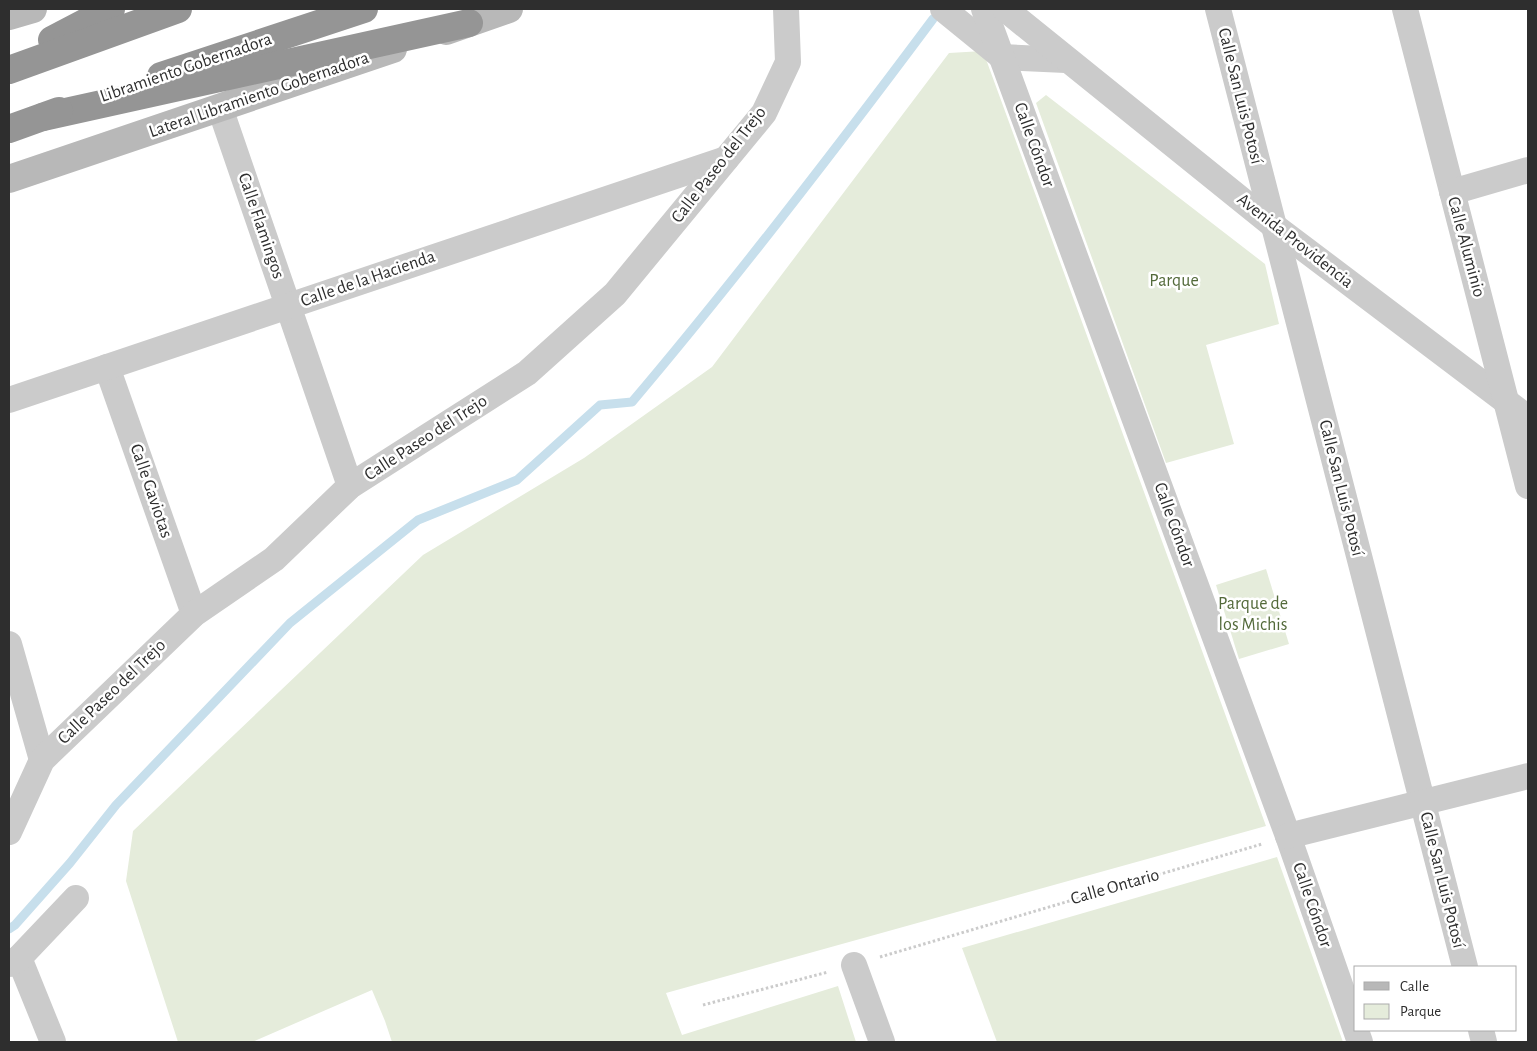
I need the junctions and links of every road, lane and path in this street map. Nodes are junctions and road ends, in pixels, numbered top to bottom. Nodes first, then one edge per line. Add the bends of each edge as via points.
1 (33, 9) edge
2 (111, 9) edge
3 (178, 9) edge
4 (364, 9) edge
5 (508, 9) edge
6 (786, 9) edge
7 (943, 9) edge
8 (984, 9) edge
9 (1005, 9) edge
10 (1218, 9) edge
11 (1405, 9) edge
12 (9, 16) edge
13 (469, 23) junction
14 (1002, 57) junction
15 (1066, 60) junction
16 (9, 63) edge
17 (9, 70) edge
18 (220, 108) junction
19 (42, 117) junction
20 (9, 129) edge
21 (726, 159) junction
22 (1528, 170) edge
23 (9, 180) edge
24 (1452, 192) junction
25 (1274, 226) junction
26 (288, 306) junction
27 (107, 367) junction
28 (9, 400) edge
29 (1506, 401) junction
30 (1528, 418) edge
31 (350, 486) junction
32 (1528, 486) edge
33 (194, 614) junction
34 (9, 644) edge
35 (42, 760) junction
36 (1528, 776) edge
37 (1422, 802) junction
38 (9, 832) edge
39 (1288, 836) junction
40 (76, 898) dead end
41 (14, 961) edge
42 (854, 964) junction
43 (1465, 966) edge
44 (703, 1005) dead end
45 (1354, 1025) edge
46 (53, 1042) edge
47 (882, 1042) edge

1 - 12 street
2 - 16 highway
3 - 17 highway
4 - 19 highway, Libramiento Gobernadora
5 - 13 street, Lateral Libramiento Gobernadora
6 - 21 street, Calle Paseo del Trejo via 788,62 764,113
7 - 14 street
8 - 14 street, Calle Cóndor
9 - 15 street, Avenida Providencia
10 - 25 street, Calle San Luis Potosí
11 - 24 street, Calle Aluminio
13 - 18 street, Lateral Libramiento Gobernadora
13 - 19 highway
14 - 15 street
14 - 39 street, Calle Cóndor
15 - 25 street, Avenida Providencia
18 - 23 street, Lateral Libramiento Gobernadora
18 - 26 street, Calle Flamingos
19 - 20 highway, Libramiento Gobernadora
21 - 26 street, Calle de la Hacienda
21 - 31 street, Calle Paseo del Trejo via 614,294 527,373
22 - 24 street
24 - 29 street, Calle Aluminio
25 - 29 street, Avenida Providencia
25 - 37 street, Calle San Luis Potosí
26 - 27 street, Calle de la Hacienda
26 - 31 street, Calle Flamingos
27 - 28 street, Calle de la Hacienda
27 - 33 street, Calle Gaviotas
29 - 30 street, Avenida Providencia
29 - 32 street, Calle Aluminio
31 - 33 street, Calle Paseo del Trejo via 274,559
33 - 35 street, Calle Paseo del Trejo
34 - 35 street
35 - 38 street, Calle Paseo del Trejo
36 - 37 street
37 - 39 street
37 - 43 street, Calle San Luis Potosí
39 - 42 path, Calle Ontario
39 - 45 street, Calle Cóndor
40 - 41 street
41 - 46 street
42 - 44 path, Calle Ontario
42 - 47 street

